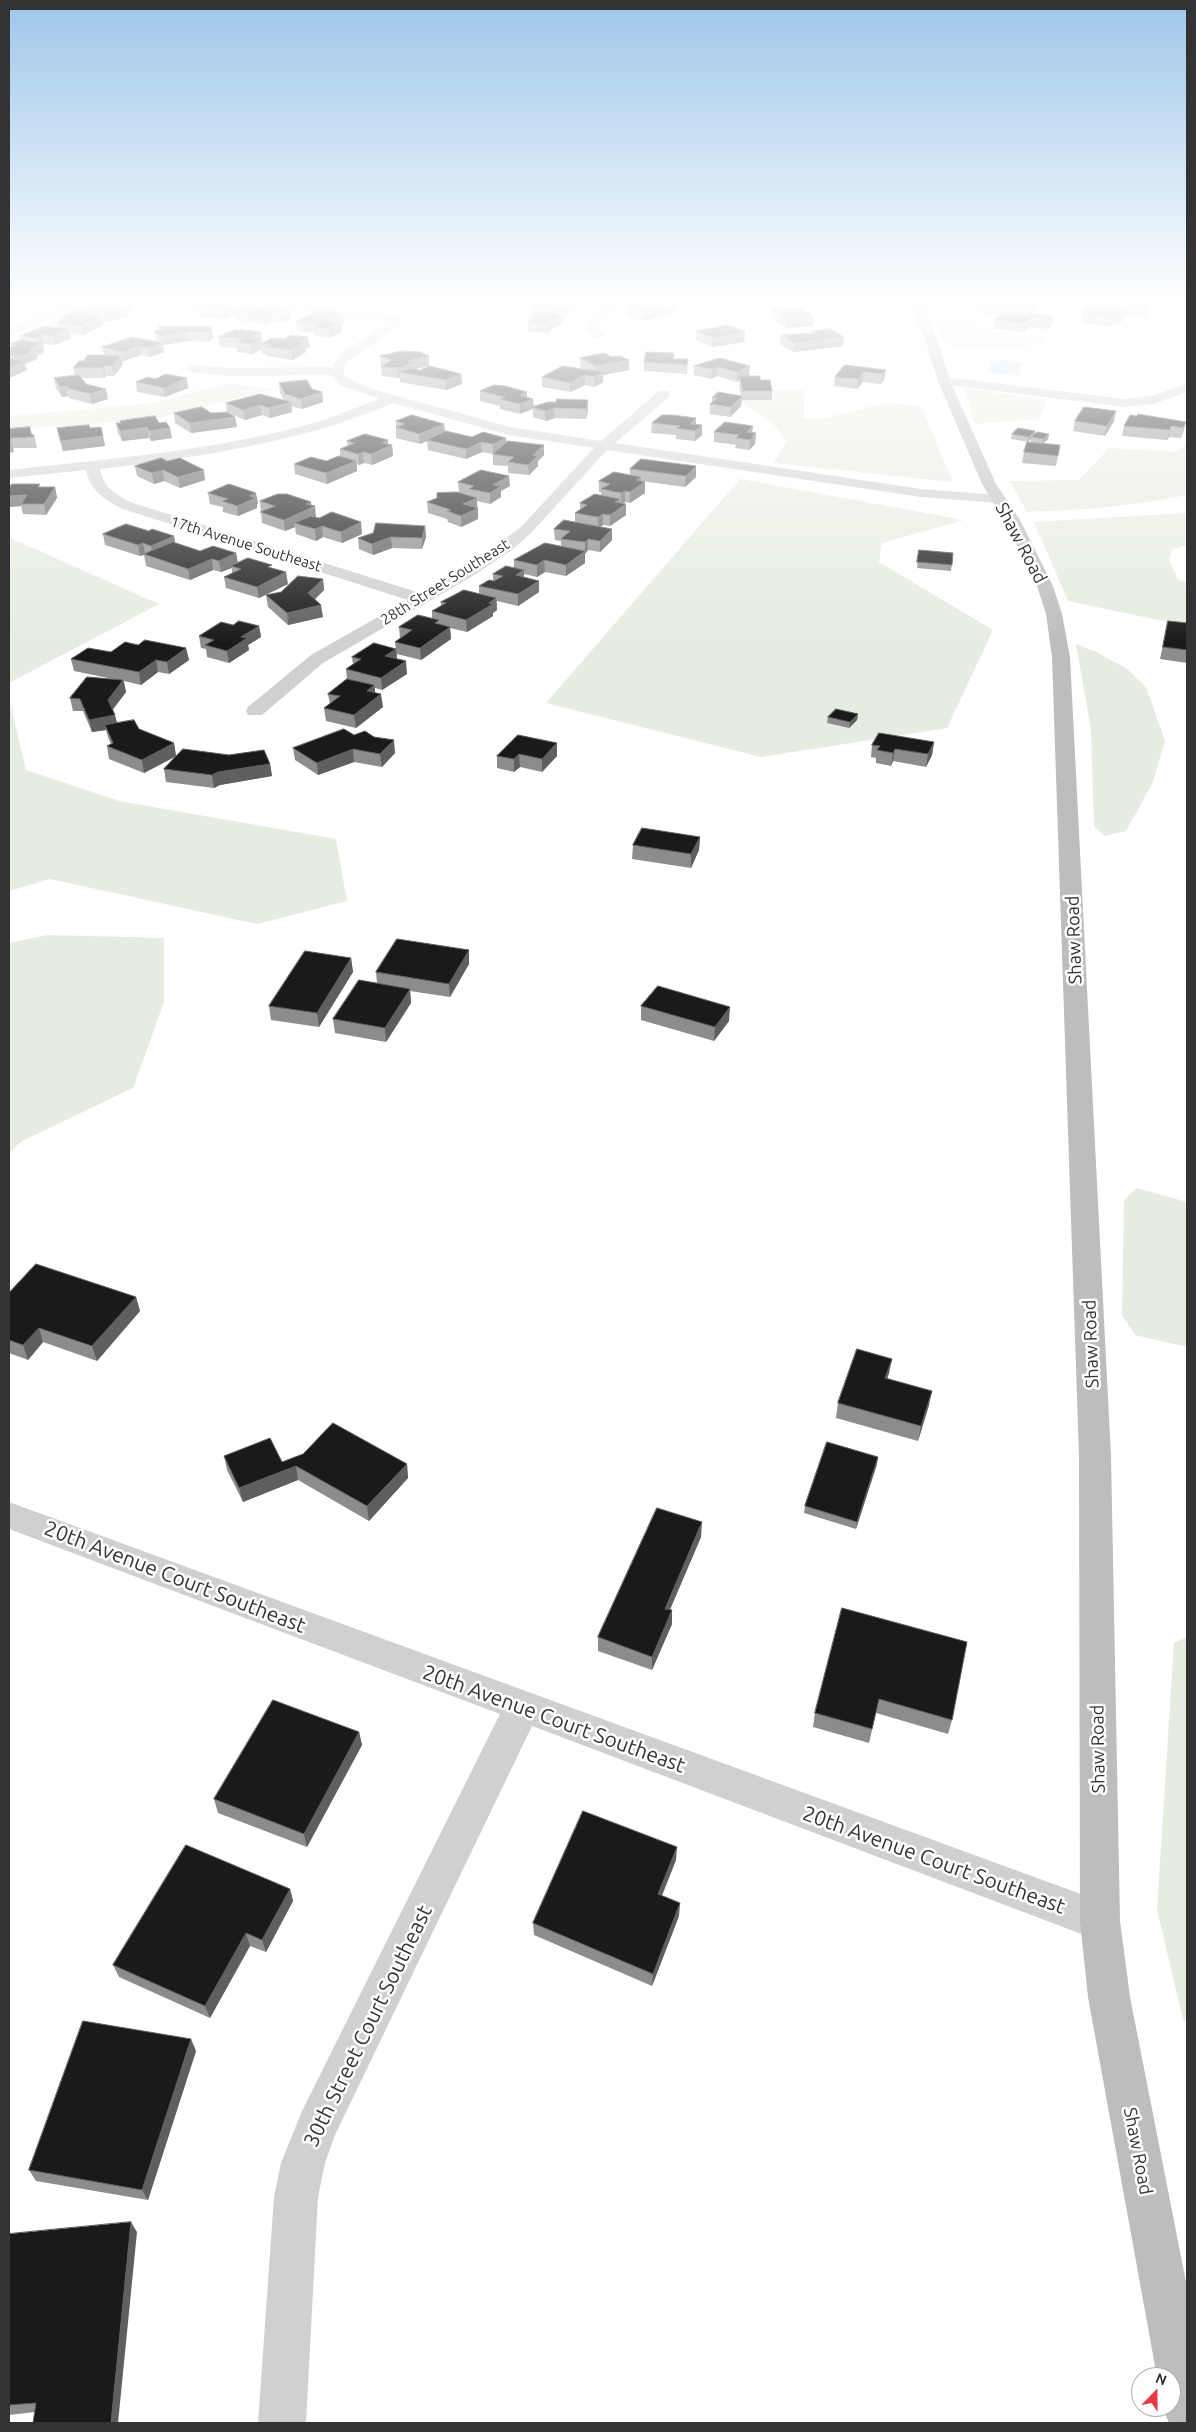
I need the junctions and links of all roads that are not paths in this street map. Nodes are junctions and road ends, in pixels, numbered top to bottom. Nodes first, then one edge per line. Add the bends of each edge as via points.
1 (340, 417) edge
2 (457, 417) edge
3 (637, 417) edge
4 (960, 417) edge
5 (602, 447) junction
6 (92, 465) junction
7 (9, 474) edge
8 (998, 499) junction
9 (420, 598) junction
10 (256, 711) dead end
11 (9, 1515) edge
12 (522, 1708) junction
13 (1100, 1921) junction
14 (1187, 2408) edge
15 (282, 2423) edge

1 - 6 street via 304,430 254,441
2 - 5 street
3 - 5 street, 28th Street Southeast
4 - 8 main road, Shaw Road
5 - 8 street via 921,493
5 - 9 street, 28th Street Southeast via 526,530 507,546
6 - 7 street
6 - 9 street, 17th Avenue Southeast via 98,486 128,506
8 - 13 main road, Shaw Road via 1045,586 1054,614 1061,657 1095,1456
9 - 10 street, 28th Street Southeast via 316,659
11 - 12 street, 20th Avenue Court Southeast
12 - 13 street, 20th Avenue Court Southeast
12 - 15 street, 30th Street Court Southeast via 317,2126 303,2163 296,2197
13 - 14 main road, Shaw Road via 1110,2007

